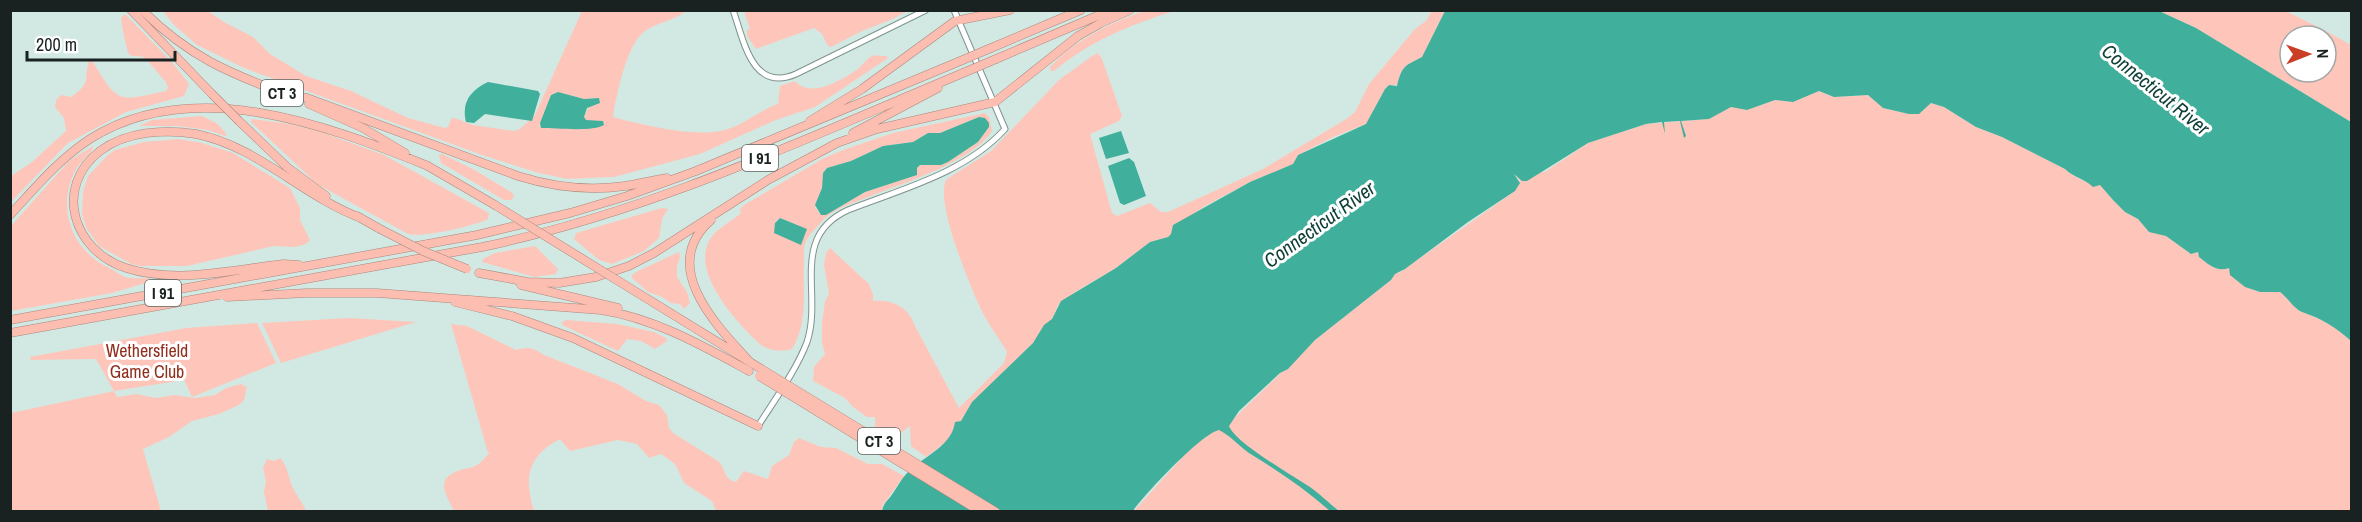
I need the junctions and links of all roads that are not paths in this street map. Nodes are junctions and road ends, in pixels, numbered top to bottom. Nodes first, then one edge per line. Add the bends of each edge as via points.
1 (131, 10) edge
2 (142, 10) edge
3 (733, 10) edge
4 (926, 10) edge
5 (954, 10) edge
6 (1010, 10) edge
7 (1081, 10) edge
8 (1111, 10) edge
9 (1130, 10) edge
10 (958, 20) junction
11 (947, 79) junction
12 (287, 95) junction
13 (993, 104) junction
14 (806, 126) junction
15 (837, 143) junction
16 (428, 166) junction
17 (681, 177) junction
18 (725, 208) junction
19 (10, 215) edge
20 (361, 218) junction
21 (309, 266) junction
22 (478, 273) junction
23 (421, 295) junction
24 (207, 297) junction
25 (10, 320) edge
26 (10, 333) edge
27 (749, 361) junction
28 (749, 371) junction
29 (761, 373) junction
30 (758, 426) joint
31 (981, 512) edge
32 (996, 512) edge

1 - 20 highway, CT 3, bridge via 239,121 302,179
2 - 12 highway, CT 3 via 174,40 201,58
3 - 4 street via 755,65 766,75 779,79
5 - 10 street
6 - 10 highway
7 - 14 highway, I 91, bridge
8 - 11 highway, I 91, bridge
9 - 13 highway via 1085,32
10 - 13 street
10 - 14 highway
11 - 15 highway via 928,94
11 - 24 highway, I 91 via 708,179 597,218 482,247
12 - 16 highway, CT 3 via 348,121
12 - 17 highway via 307,98 548,184 608,188
13 - 15 highway via 877,129
13 - 30 street via 1005,129 977,154 938,175 842,213 824,227 812,257 807,340
14 - 17 highway, I 91
15 - 18 highway
16 - 19 highway via 345,134 298,121 234,110 175,110 126,121 87,141 54,168
16 - 27 highway, CT 3, bridge
17 - 21 highway, I 91 via 524,225
18 - 22 highway via 642,260 603,275 571,282 535,283
18 - 27 highway via 696,237 691,256 692,277 711,318
20 - 21 highway via 238,149 212,138 185,133 143,134 117,142 93,158 78,180 74,205 80,231 95,251 121,266 179,275 283,264
20 - 22 highway, CT 3, bridge via 423,251
21 - 25 highway, I 91
22 - 28 highway, CT 3 via 654,319
23 - 24 highway via 343,292
23 - 28 highway via 614,312 668,330
23 - 30 highway via 493,310 556,331
24 - 26 highway, I 91
27 - 29 highway, CT 3
28 - 29 highway, CT 3
29 - 31 highway, CT 3, bridge
29 - 32 highway, CT 3, bridge

